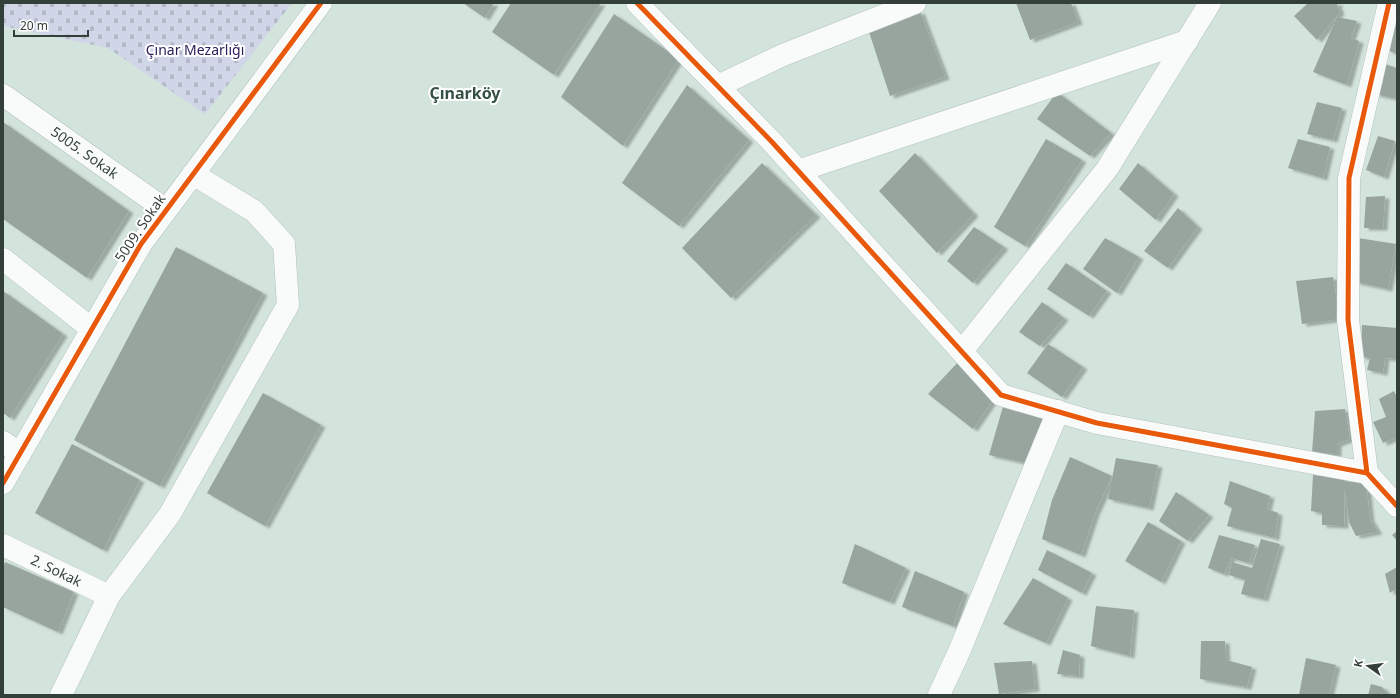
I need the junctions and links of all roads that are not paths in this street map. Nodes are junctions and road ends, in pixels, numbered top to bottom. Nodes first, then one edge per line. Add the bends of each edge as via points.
1 (320, 3) edge
2 (637, 3) edge
3 (915, 3) edge
4 (1210, 3) edge
5 (1389, 3) edge
6 (1187, 40) junction
7 (718, 86) junction
8 (3, 95) edge
9 (798, 171) junction
10 (193, 174) junction
11 (166, 210) junction
12 (3, 259) edge
13 (92, 329) junction
14 (962, 351) junction
15 (1058, 412) junction
16 (11, 448) edge
17 (1367, 473) junction
18 (3, 483) edge
19 (1395, 498) edge
20 (3, 545) edge
21 (109, 596) junction
22 (61, 695) edge
23 (939, 695) edge

1 - 10 street, 5009. Sokak
2 - 7 street
3 - 7 street via 783,55
4 - 6 street
5 - 17 street via 1349,178 1348,320
6 - 9 street
6 - 14 street via 1107,169
7 - 9 street
8 - 11 street, 5005. Sokak
9 - 14 street
10 - 11 street, 5009. Sokak
10 - 21 street via 254,211 284,244 288,305 170,514
11 - 13 street, 5009. Sokak via 141,244
12 - 13 street
13 - 16 street, 5009. Sokak
14 - 15 street via 1001,395
15 - 17 street via 1097,423
15 - 23 street
16 - 18 street, 5009. Sokak
17 - 19 street
20 - 21 street, 2. Sokak
21 - 22 street

